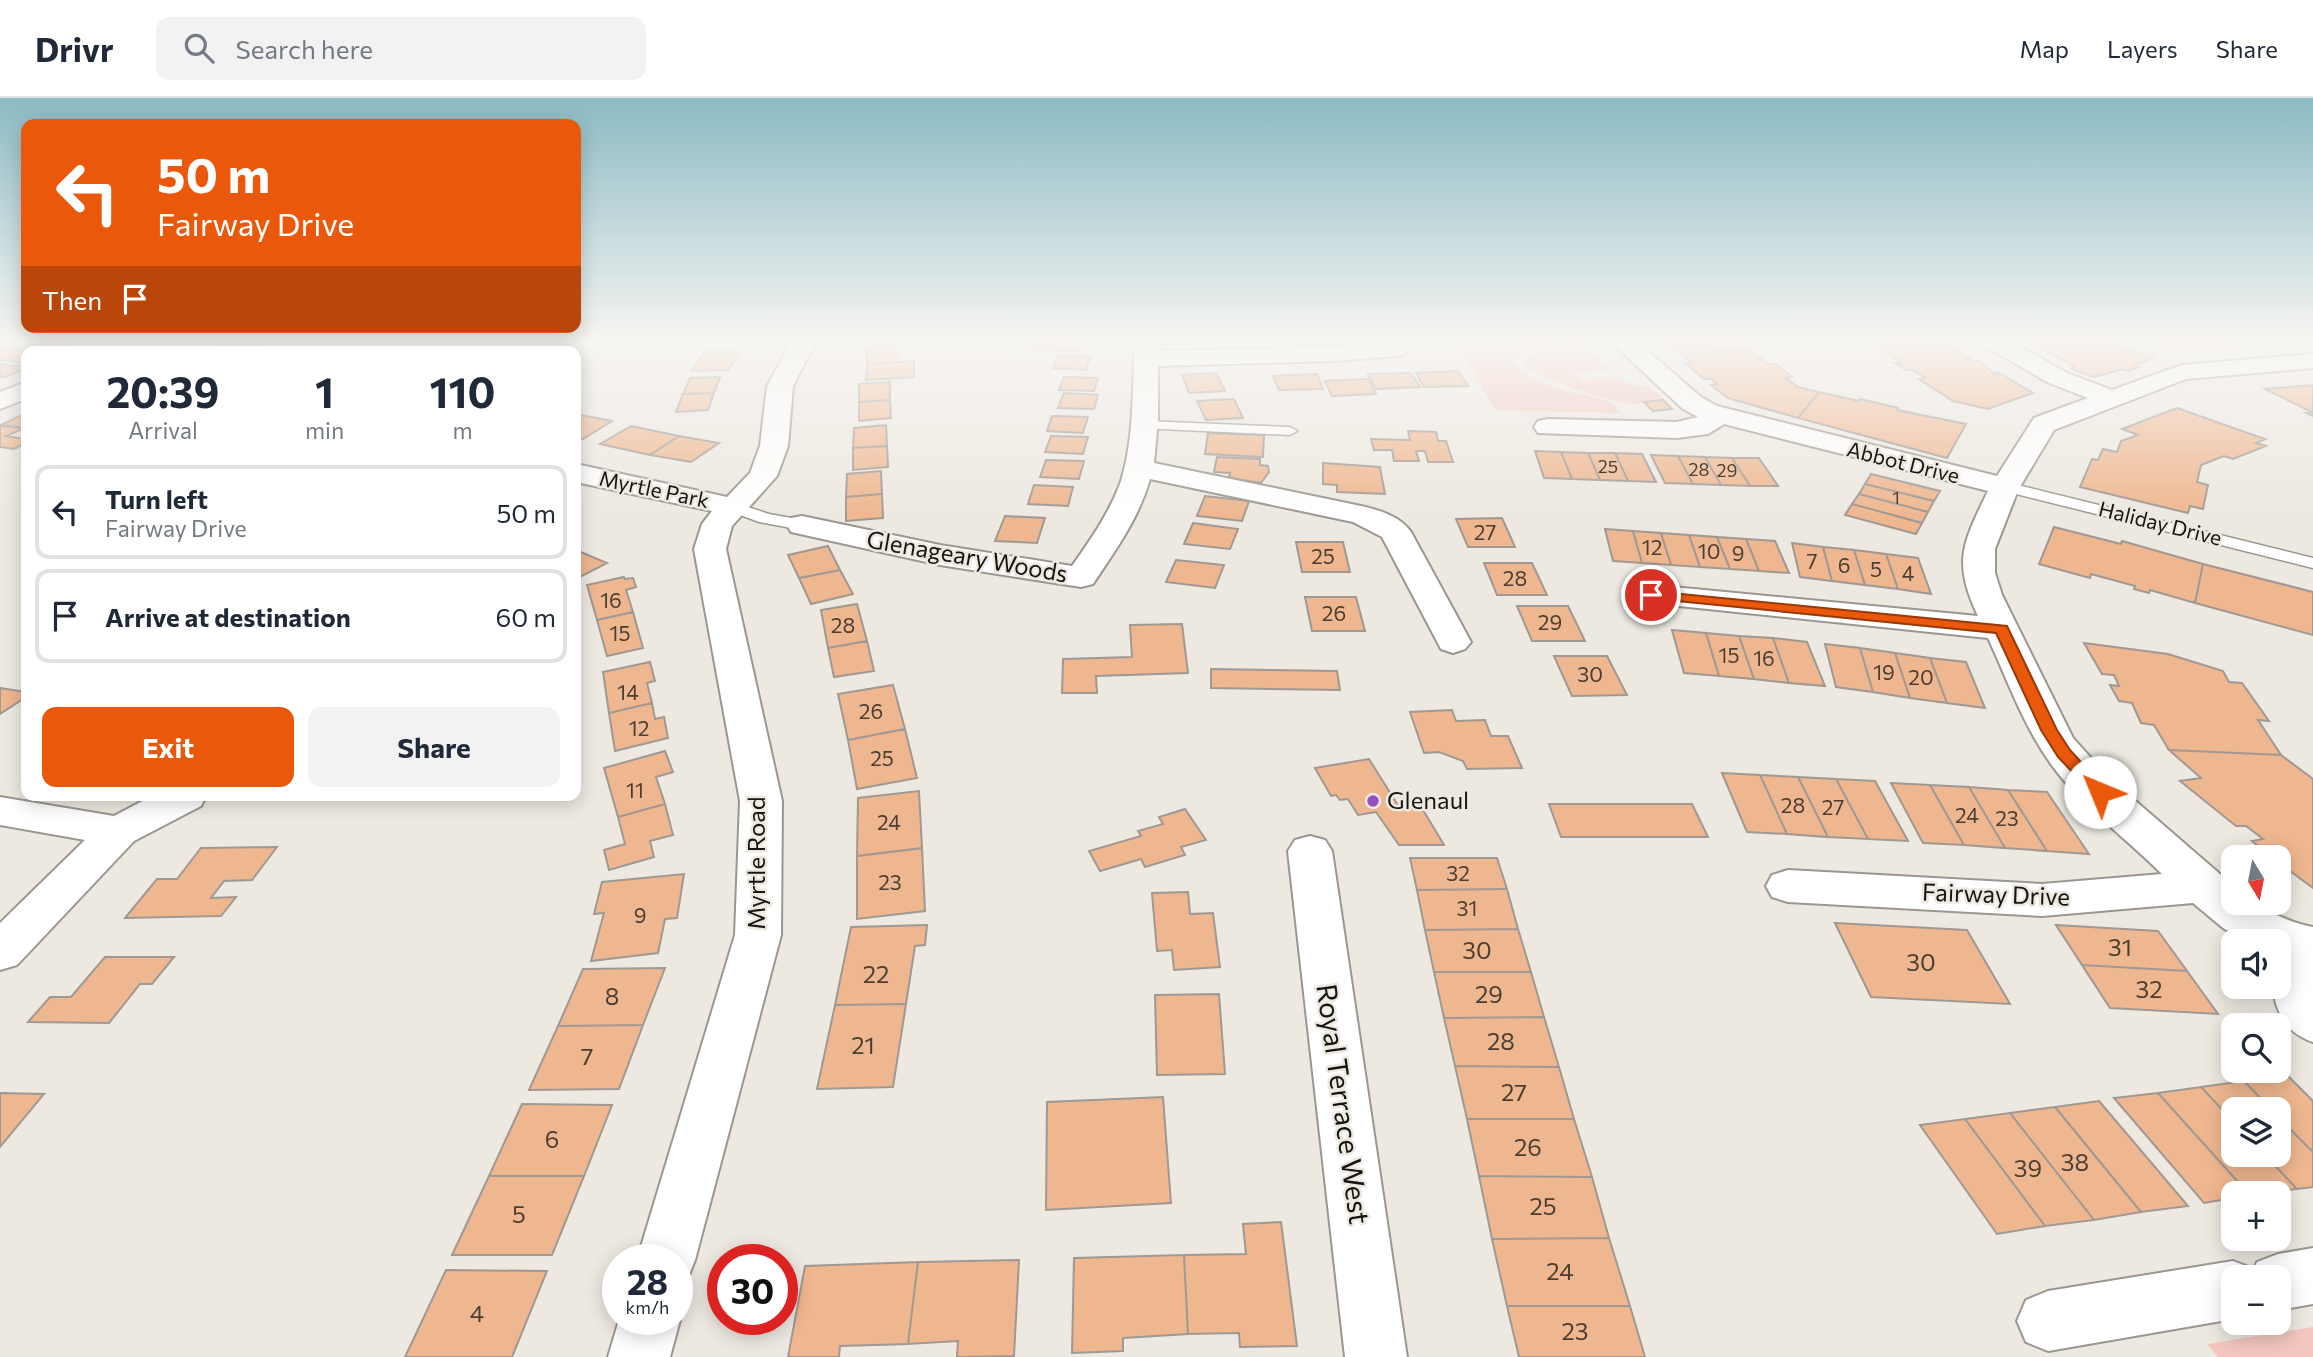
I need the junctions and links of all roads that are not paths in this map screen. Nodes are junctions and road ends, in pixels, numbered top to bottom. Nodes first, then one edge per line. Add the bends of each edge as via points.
1 (779, 400) edge
2 (1145, 400) edge
3 (1690, 400) edge
4 (2105, 400) edge
5 (1719, 416) junction
6 (1144, 425) junction
7 (1548, 427) dead end
8 (1290, 431) dead end
9 (1139, 468) junction
10 (581, 474) edge
11 (2006, 487) junction
12 (733, 507) junction
13 (802, 525) joint
14 (2313, 563) edge
15 (1651, 595) dead end
16 (2002, 629) junction
17 (1453, 642) dead end
18 (176, 801) edge
19 (0, 811) edge
20 (119, 831) junction
21 (1310, 851) dead end
22 (1788, 886) dead end
23 (2205, 886) junction
24 (2266, 929) edge
25 (0, 952) edge
26 (2291, 964) edge
27 (2313, 1022) edge
28 (671, 1244) edge
29 (2313, 1276) edge
30 (2291, 1280) edge
31 (2221, 1292) edge
32 (2048, 1321) dead end
33 (645, 1335) edge
34 (639, 1357) edge
35 (1376, 1357) edge

1 - 12 street, Myrtle Road via 774,446 763,476
2 - 6 street, Glenageary Woods
3 - 5 street, Abbot Drive
4 - 11 street via 2043,424
5 - 7 street via 1698,428 1677,430
5 - 11 street, Abbot Drive
6 - 8 lane
6 - 9 street, Glenageary Woods
9 - 13 street, Glenageary Woods via 1124,508 1081,577 864,541
9 - 17 street via 1380,522 1395,532
10 - 12 street, Myrtle Park
11 - 14 lane, Haliday Drive
11 - 16 street via 1976,556 1979,579
12 - 13 lane, Glenageary Woods
12 - 28 street, Myrtle Road via 717,524 710,548 761,801 758,935
15 - 16 street
16 - 23 street via 2064,754
18 - 20 street
19 - 20 street
20 - 25 street
21 - 35 street, Royal Terrace West
22 - 23 street, Fairway Drive via 2042,900
23 - 24 street via 2240,916
26 - 27 street via 2299,1003
29 - 30 street
31 - 32 street
33 - 34 street

